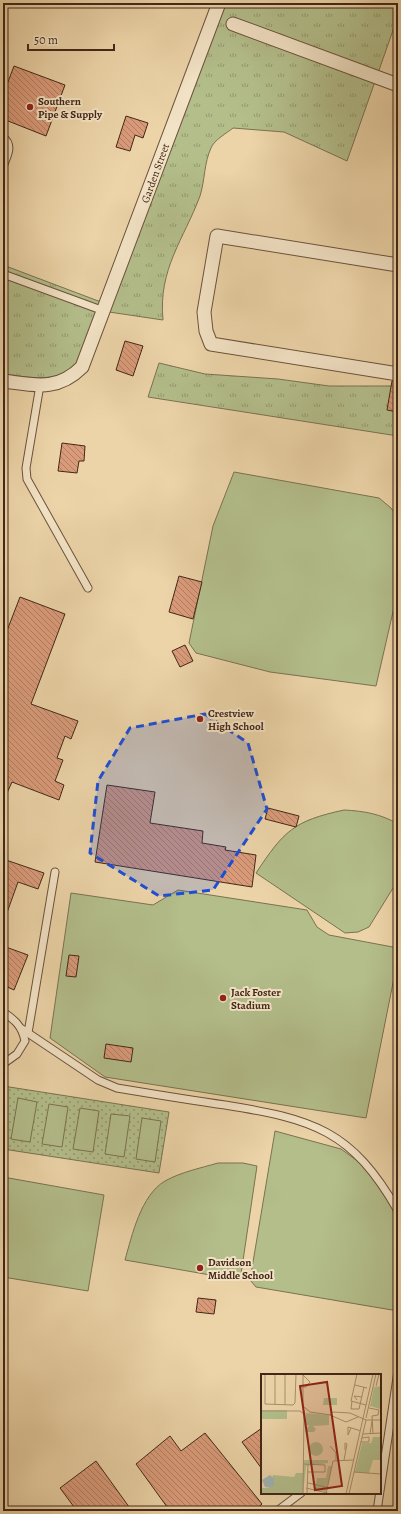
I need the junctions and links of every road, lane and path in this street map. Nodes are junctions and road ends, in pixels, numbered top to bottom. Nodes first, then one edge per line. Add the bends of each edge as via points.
1 (219, 3) edge
2 (233, 24) dead end
3 (398, 84) edge
4 (3, 137) edge
5 (3, 166) edge
6 (398, 265) edge
7 (3, 274) edge
8 (104, 311) junction
9 (398, 374) edge
10 (3, 380) edge
11 (40, 385) junction
12 (88, 588) dead end
13 (55, 872) dead end
14 (3, 1012) edge
15 (25, 1031) junction
16 (3, 1064) edge
17 (398, 1211) edge
18 (398, 1371) edge
19 (381, 1485) edge
20 (300, 1494) edge
21 (380, 1494) edge
22 (277, 1511) edge
23 (377, 1511) edge

1 - 8 street, Garden Street
2 - 3 street
4 - 5 lane via 10,147
6 - 9 street via 217,236 204,312 206,331 211,344
7 - 8 lane
8 - 11 street, Garden Street via 82,368 73,376 58,383
10 - 11 street, Garden Street
11 - 12 lane via 26,468 27,479
13 - 15 lane
14 - 15 lane
15 - 16 lane via 25,1041 17,1054
15 - 17 lane via 98,1080 117,1088 273,1113 329,1133 358,1155 370,1168
18 - 19 lane
20 - 22 lane
21 - 23 lane

